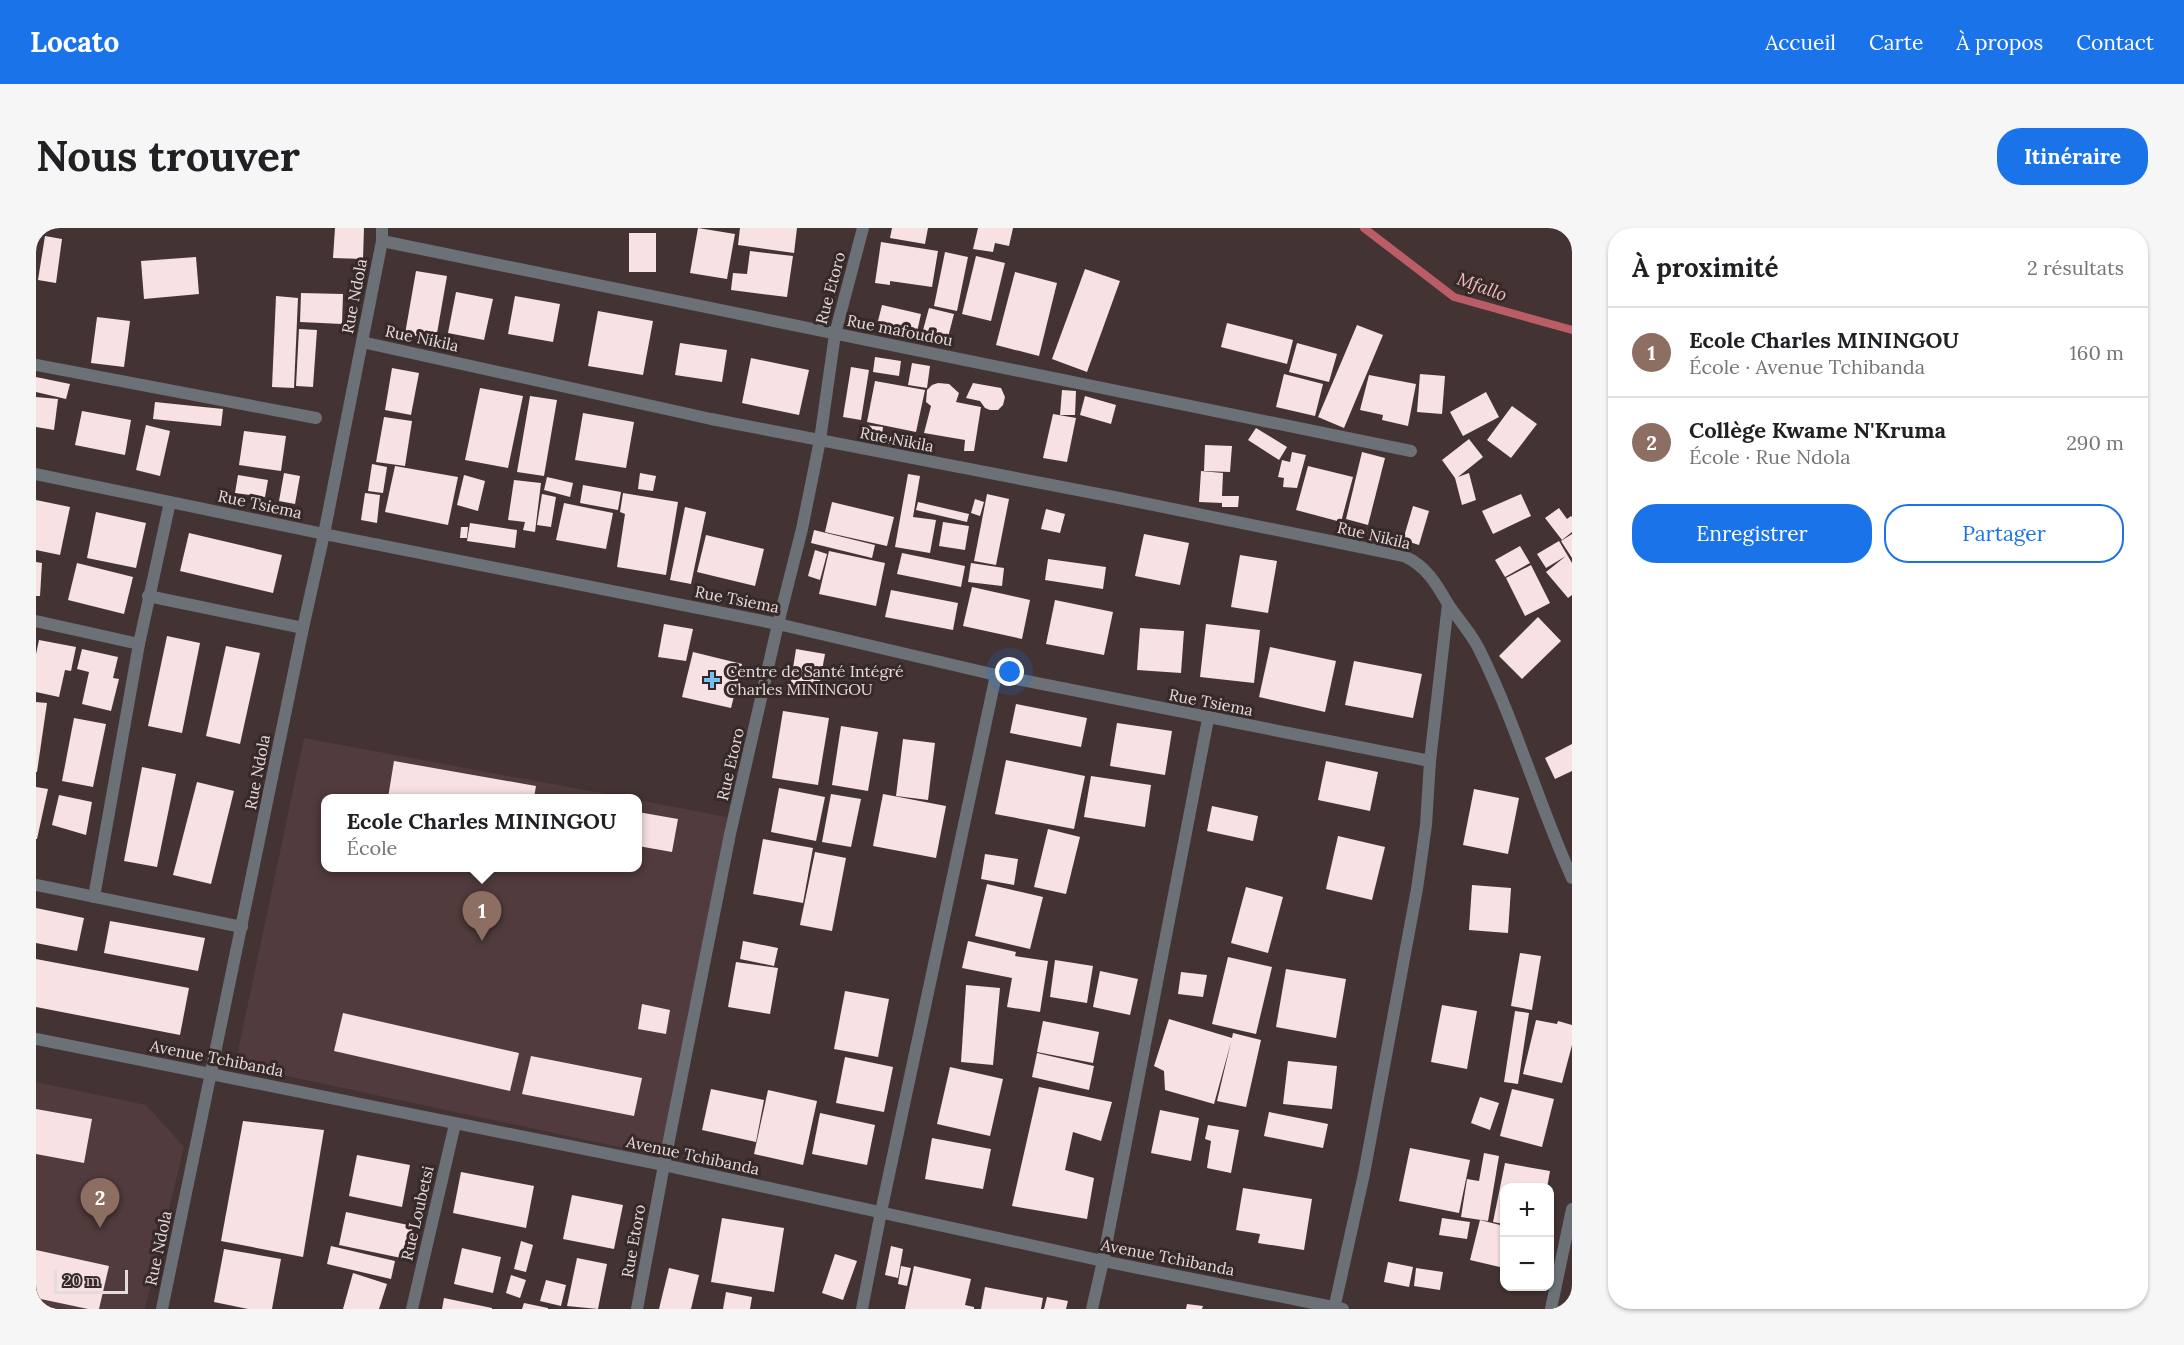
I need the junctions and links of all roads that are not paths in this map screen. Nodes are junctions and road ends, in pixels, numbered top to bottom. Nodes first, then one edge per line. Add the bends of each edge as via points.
1 (382, 228) edge
2 (863, 228) edge
3 (382, 241) junction
4 (835, 334) junction
5 (362, 342) junction
6 (36, 365) edge
7 (316, 418) dead end
8 (820, 440) junction
9 (1411, 451) dead end
10 (36, 474) edge
11 (170, 502) junction
12 (324, 534) junction
13 (148, 596) junction
14 (1448, 604) junction
15 (36, 621) edge
16 (778, 624) junction
17 (303, 628) junction
18 (139, 644) junction
19 (996, 675) junction
20 (1208, 719) junction
21 (1430, 761) junction
22 (1572, 878) edge
23 (36, 885) edge
24 (94, 897) junction
25 (242, 927) junction
26 (36, 1039) edge
27 (212, 1073) junction
28 (455, 1124) junction
29 (664, 1165) junction
30 (1572, 1209) edge
31 (881, 1212) junction
32 (1103, 1261) junction
33 (1337, 1308) edge
34 (162, 1309) edge
35 (412, 1309) edge
36 (637, 1309) edge
37 (862, 1309) edge
38 (1092, 1309) edge
39 (1551, 1309) edge

1 - 3 street, Rue Ndola
2 - 4 street, Rue Etoro
3 - 4 street, Rue mafoudou
3 - 5 street, Rue Ndola
4 - 8 street, Rue Etoro
4 - 9 street, Rue mafoudou
5 - 8 street, Rue Nikila
5 - 12 street, Rue Ndola
6 - 7 street
8 - 14 street, Rue Nikila via 1404,556 1425,569
8 - 16 street, Rue Etoro
10 - 11 street, Rue Tsiema
11 - 12 street, Rue Tsiema
11 - 13 street
12 - 16 street, Rue Tsiema
12 - 17 street, Rue Ndola
13 - 17 street
13 - 18 street
14 - 21 street
14 - 22 street via 1478,647
15 - 18 street
16 - 19 street, Rue Tsiema
16 - 29 street, Rue Etoro via 730,834
17 - 25 street, Rue Ndola
18 - 24 street
19 - 20 street, Rue Tsiema
19 - 31 street
20 - 21 street, Rue Tsiema
20 - 32 street
21 - 33 street via 1417,889
23 - 24 street
24 - 25 street
25 - 27 street, Rue Ndola
26 - 27 street, Avenue Tchibanda
27 - 28 street, Avenue Tchibanda
27 - 34 street, Rue Ndola
28 - 29 street, Avenue Tchibanda
28 - 35 street, Rue Loubetsi
29 - 31 street, Avenue Tchibanda
29 - 36 street, Rue Etoro
30 - 39 street
31 - 32 street, Avenue Tchibanda
31 - 37 street
32 - 33 street, Avenue Tchibanda
32 - 38 street

